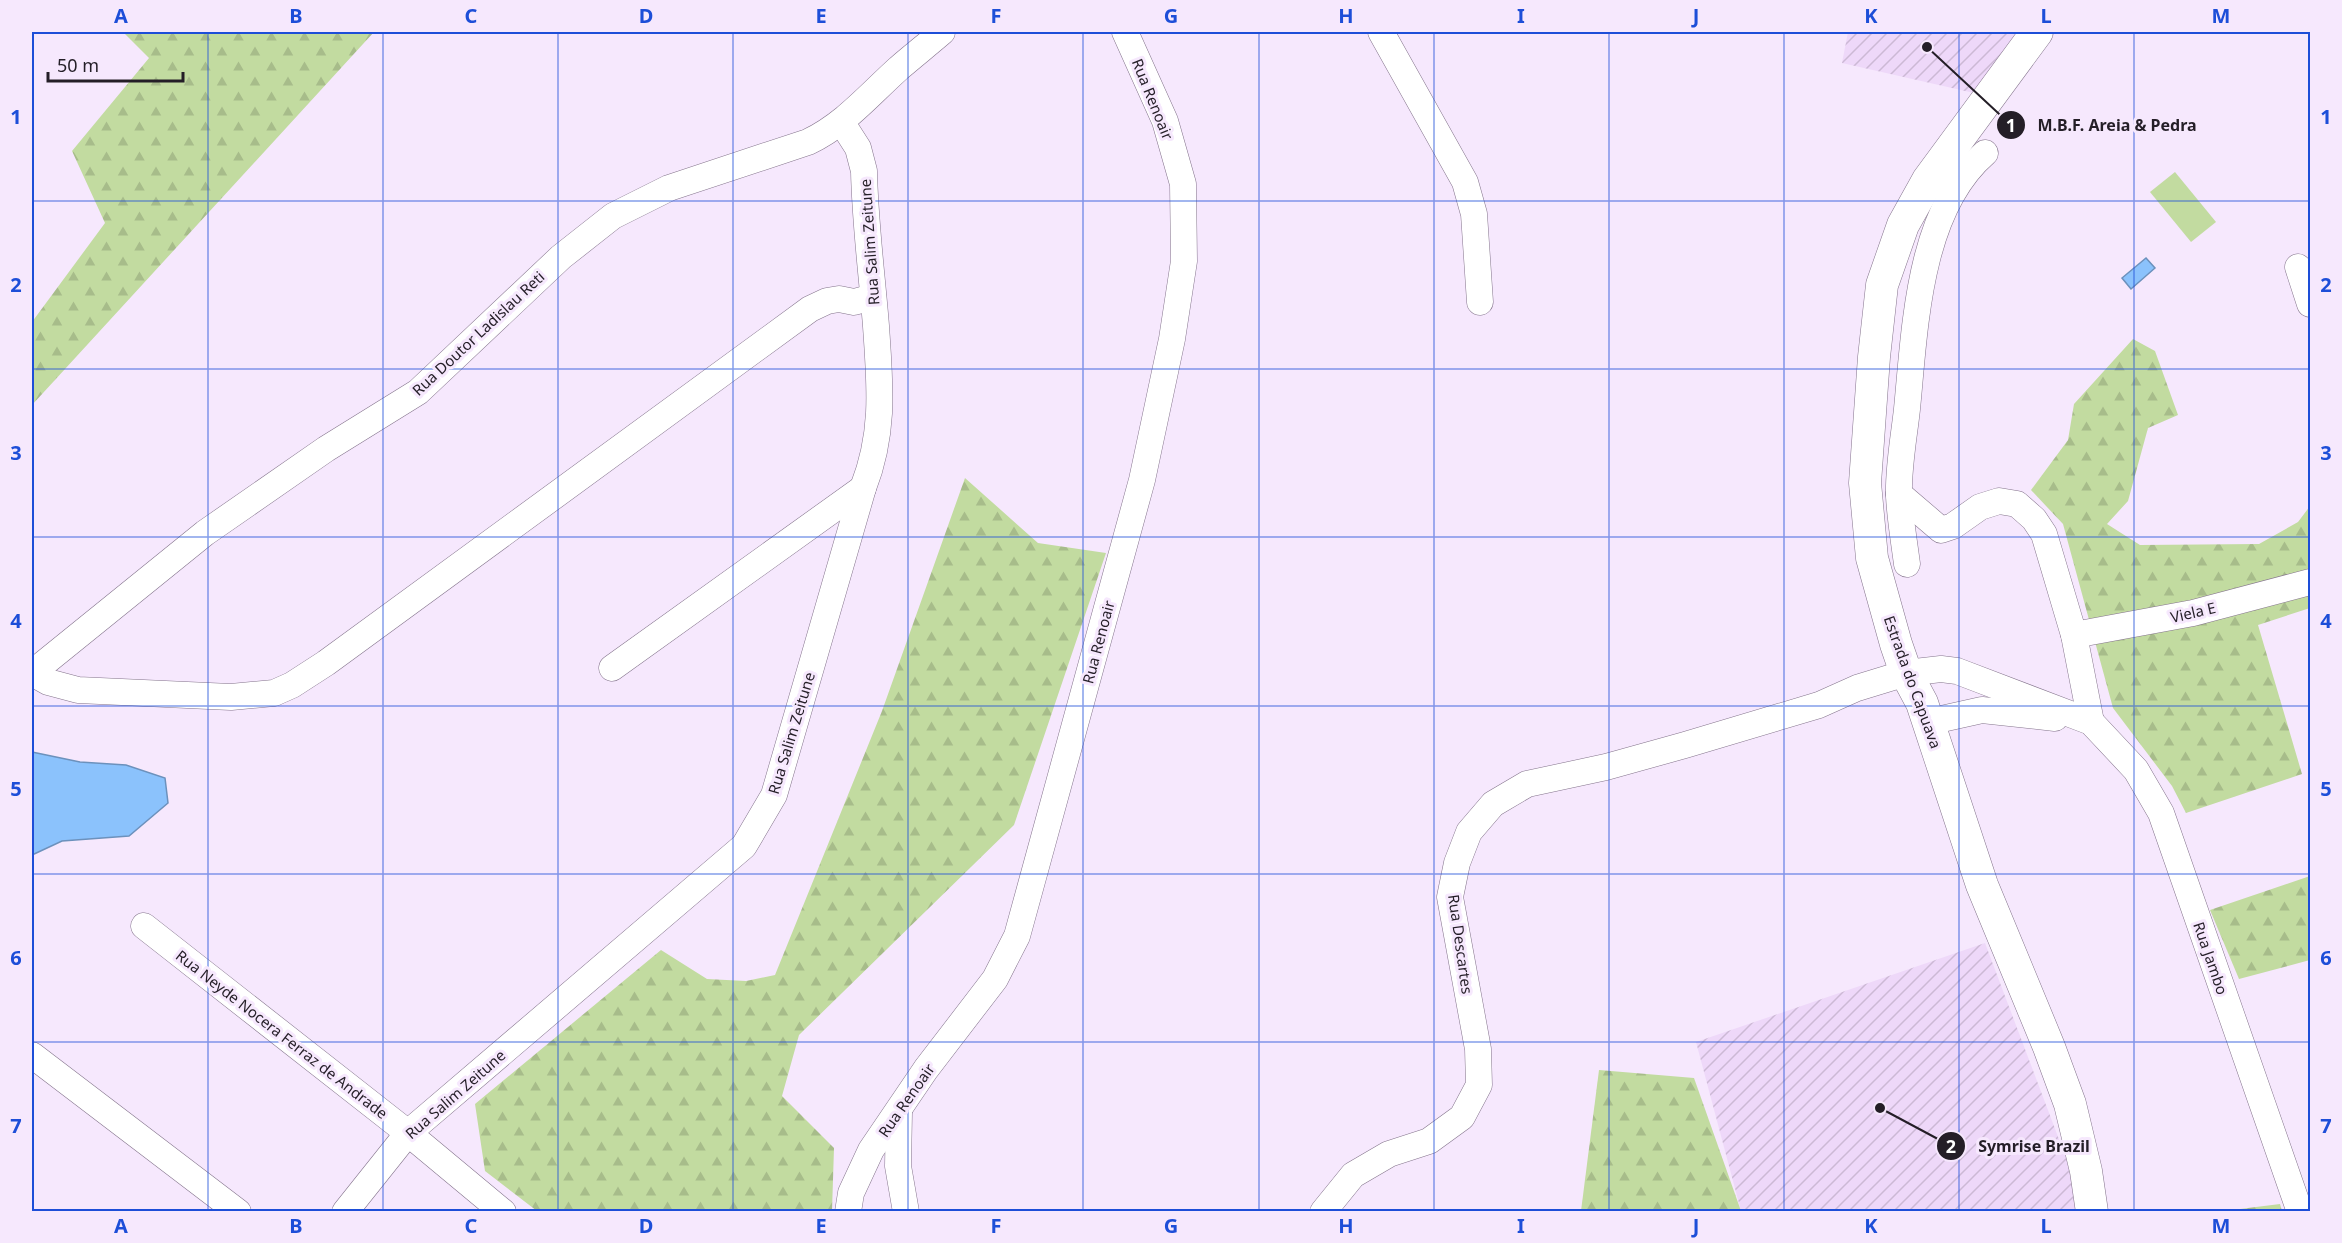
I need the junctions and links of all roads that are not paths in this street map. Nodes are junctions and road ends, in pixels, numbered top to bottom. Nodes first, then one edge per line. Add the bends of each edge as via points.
1 (942, 32) edge
2 (1125, 32) edge
3 (1381, 32) edge
4 (2037, 32) edge
5 (842, 123) junction
6 (1985, 153) dead end
7 (2298, 267) dead end
8 (873, 297) junction
9 (1480, 302) dead end
10 (2310, 304) edge
11 (863, 488) junction
12 (1899, 494) junction
13 (1907, 564) dead end
14 (2310, 582) edge
15 (2074, 635) junction
16 (612, 668) dead end
17 (32, 673) edge
18 (1910, 681) junction
19 (1928, 722) junction
20 (2091, 722) junction
21 (144, 926) dead end
22 (32, 1055) edge
23 (898, 1112) junction
24 (408, 1133) junction
25 (238, 1212) edge
26 (345, 1212) edge
27 (503, 1212) edge
28 (848, 1212) edge
29 (906, 1212) edge
30 (1323, 1212) edge
31 (2092, 1212) edge
32 (2300, 1212) edge

1 - 5 street, Rua Doutor Ladislau Reti
2 - 23 street, Rua Renoair via 1166,121 1183,184 1184,261 1172,339 1142,480 1017,936 995,979
3 - 9 street via 1465,182 1474,214
4 - 18 main road, Estrada do Capuava via 1928,180 1903,225 1882,285 1864,483 1872,558
5 - 8 street, Rua Salim Zeitune via 858,148 863,165
5 - 17 street, Rua Doutor Ladislau Reti via 808,142 669,188 613,216 561,257 418,392 326,449 206,533
6 - 12 street via 1973,163 1952,195 1923,270
7 - 10 street
8 - 11 street, Rua Salim Zeitune via 880,419
8 - 17 street via 854,302 827,301 810,309 292,685 274,693 220,696 78,690
11 - 16 street
11 - 24 street, Rua Salim Zeitune via 774,795 744,846
12 - 13 street
12 - 15 street via 1941,530 1980,507 1999,501 2017,504 2044,534
14 - 15 street, Viela E via 2193,613
15 - 20 street
18 - 19 main road, Estrada do Capuava
18 - 20 street, Rua Descartes via 1941,669 1957,672
18 - 30 street, Rua Descartes via 1861,701 1819,705 1606,767 1527,784 1493,804 1469,832 1450,897 1478,1049 1479,1085 1462,1117 1429,1141 1389,1154 1353,1175
19 - 20 street via 1982,710
19 - 31 main road, Estrada do Capuava via 1982,885 2070,1104
20 - 32 street, Rua Jambo via 2136,770 2161,813
21 - 24 street, Rua Neyde Nocera Ferraz de Andrade
22 - 25 street
23 - 28 street, Rua Renoair via 871,1150 851,1193
23 - 29 street via 898,1166
24 - 26 street, Rua Salim Zeitune
24 - 27 street, Rua Neyde Nocera Ferraz de Andrade

